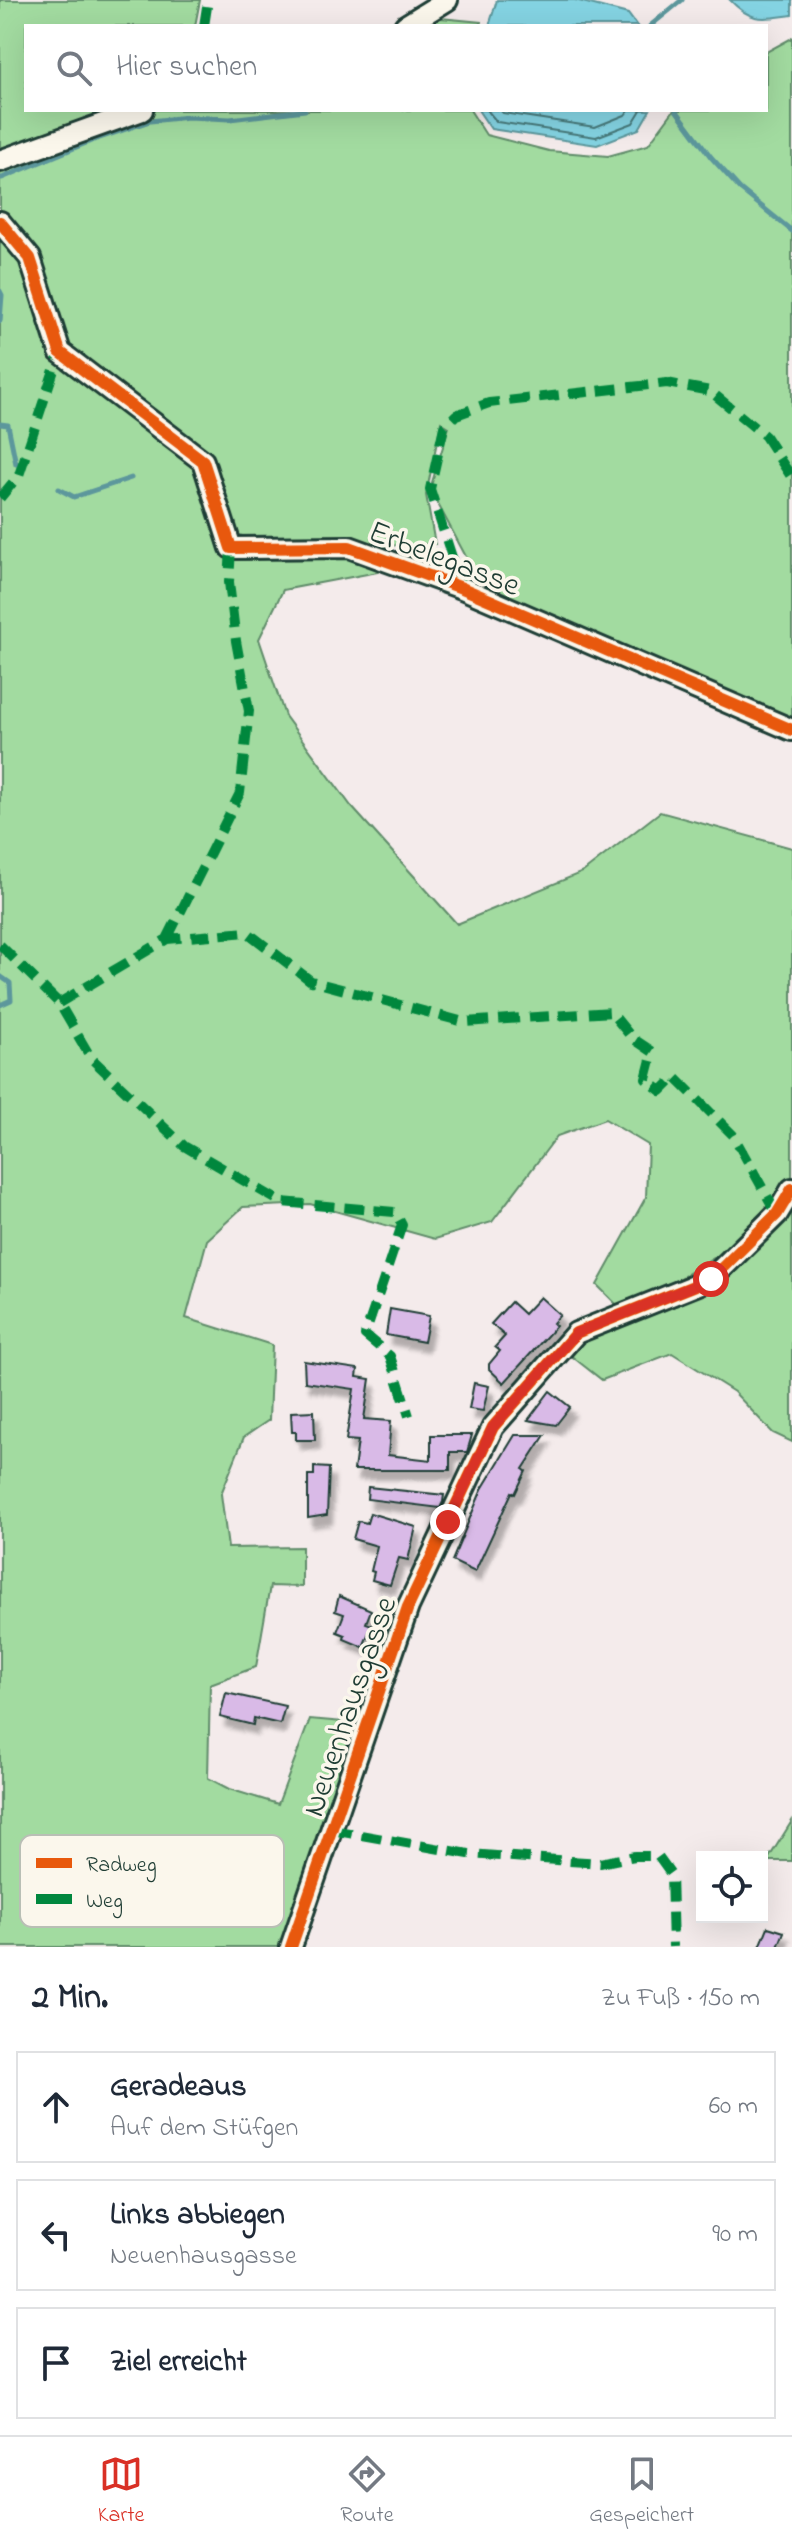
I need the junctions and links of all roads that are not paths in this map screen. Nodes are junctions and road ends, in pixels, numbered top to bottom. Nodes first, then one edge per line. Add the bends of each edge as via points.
1 (447, 0) edge
2 (408, 24) edge
3 (136, 112) edge
4 (0, 161) edge
5 (0, 222) edge
6 (792, 730) edge
7 (792, 1189) edge
8 (291, 1947) edge

1 - 2 street
3 - 4 street
5 - 6 street, Erbelegasse via 30,258 60,352 203,461 231,548 349,547 462,588
7 - 8 street, Neuenhausgasse via 777,1214 711,1279 576,1333 493,1427 408,1607

